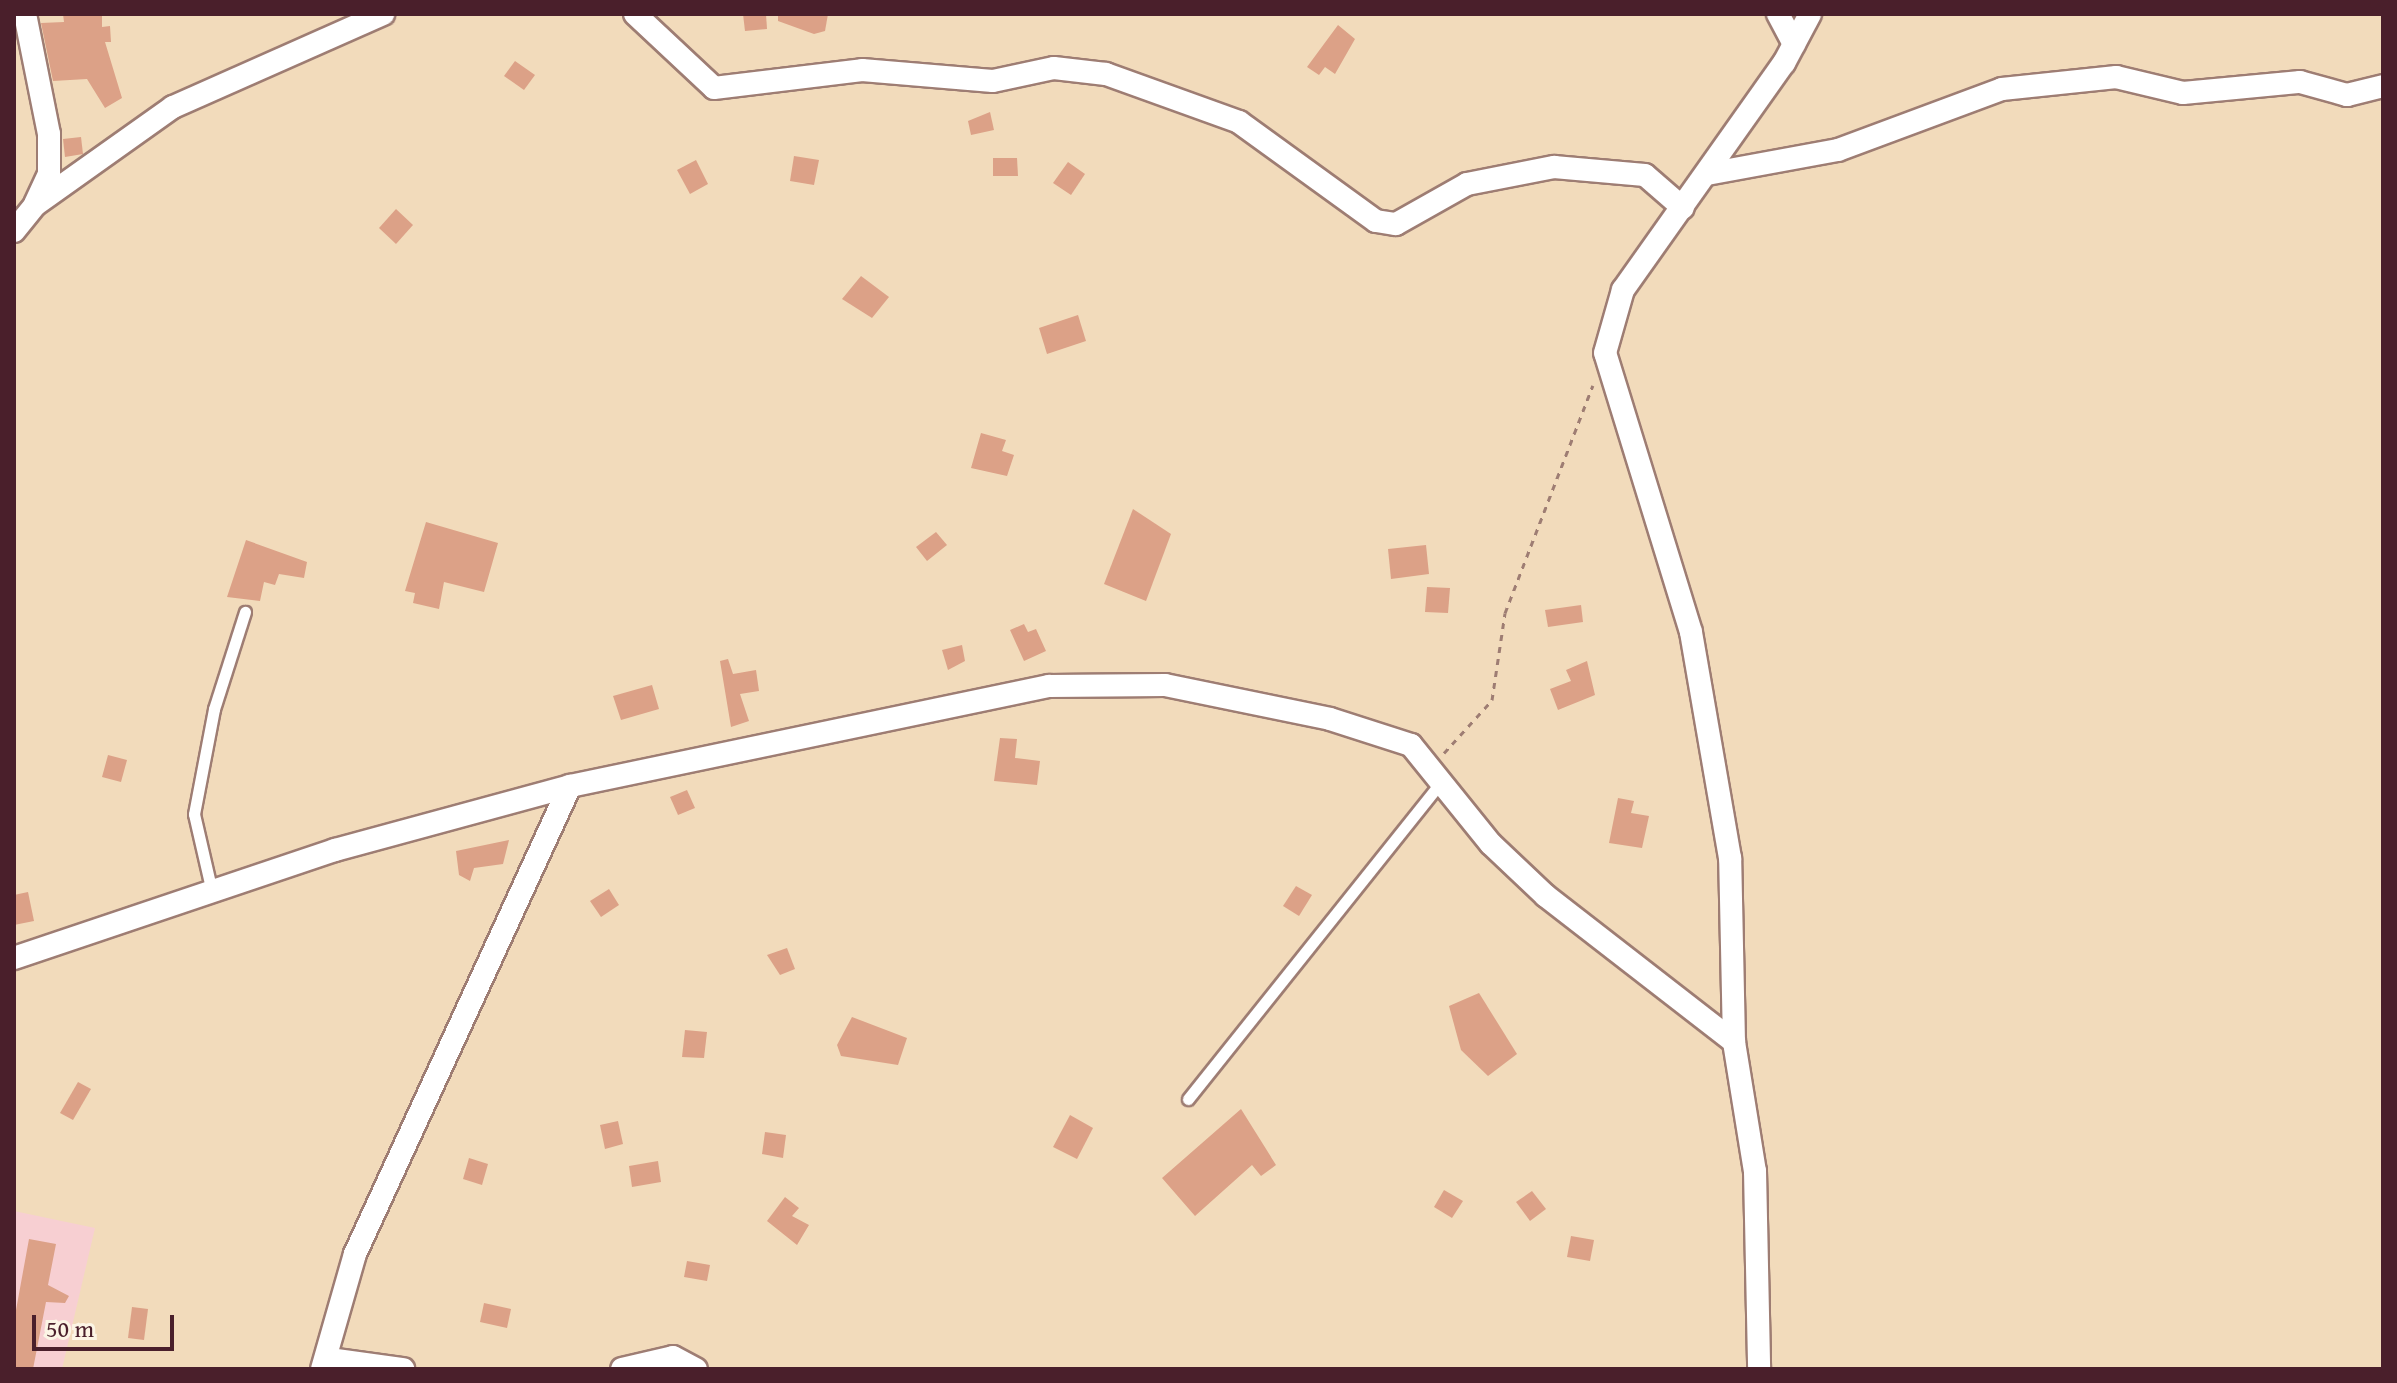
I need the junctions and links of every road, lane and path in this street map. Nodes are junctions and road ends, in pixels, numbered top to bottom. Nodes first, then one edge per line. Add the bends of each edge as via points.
1 (25, 14) edge
2 (383, 14) edge
3 (635, 14) edge
4 (1778, 14) edge
5 (1810, 14) edge
6 (1794, 44) junction
7 (2383, 86) edge
8 (1707, 174) junction
9 (35, 205) junction
10 (1683, 208) junction
11 (14, 231) edge
12 (1605, 353) junction
13 (245, 612) dead end
14 (1435, 773) junction
15 (570, 786) junction
16 (212, 892) junction
17 (14, 958) edge
18 (1734, 1042) junction
19 (1188, 1099) dead end
20 (326, 1364) edge
21 (403, 1369) edge
22 (622, 1369) edge
23 (696, 1369) edge
24 (1759, 1369) edge

1 - 9 street via 49,134 49,174
2 - 9 street via 173,107
3 - 10 street via 714,88 862,70 993,81 1054,68 1106,74 1239,122 1376,221 1396,224 1467,184 1554,167 1645,175
4 - 6 street
5 - 6 street
6 - 8 street
7 - 8 street via 2347,95 2300,82 2183,93 2116,77 2002,89 1838,150
8 - 10 street
9 - 11 street
10 - 12 street via 1623,290
12 - 14 path via 1505,613 1492,700
12 - 18 street via 1691,632 1730,858
13 - 16 lane via 214,709 194,814
14 - 15 street via 1411,745 1255,703 1165,685 1049,686
14 - 18 street via 1491,844 1546,896
14 - 19 lane
15 - 16 street
15 - 20 street via 355,1254
16 - 17 street
18 - 24 street via 1755,1171
20 - 21 street
22 - 23 street via 673,1357

